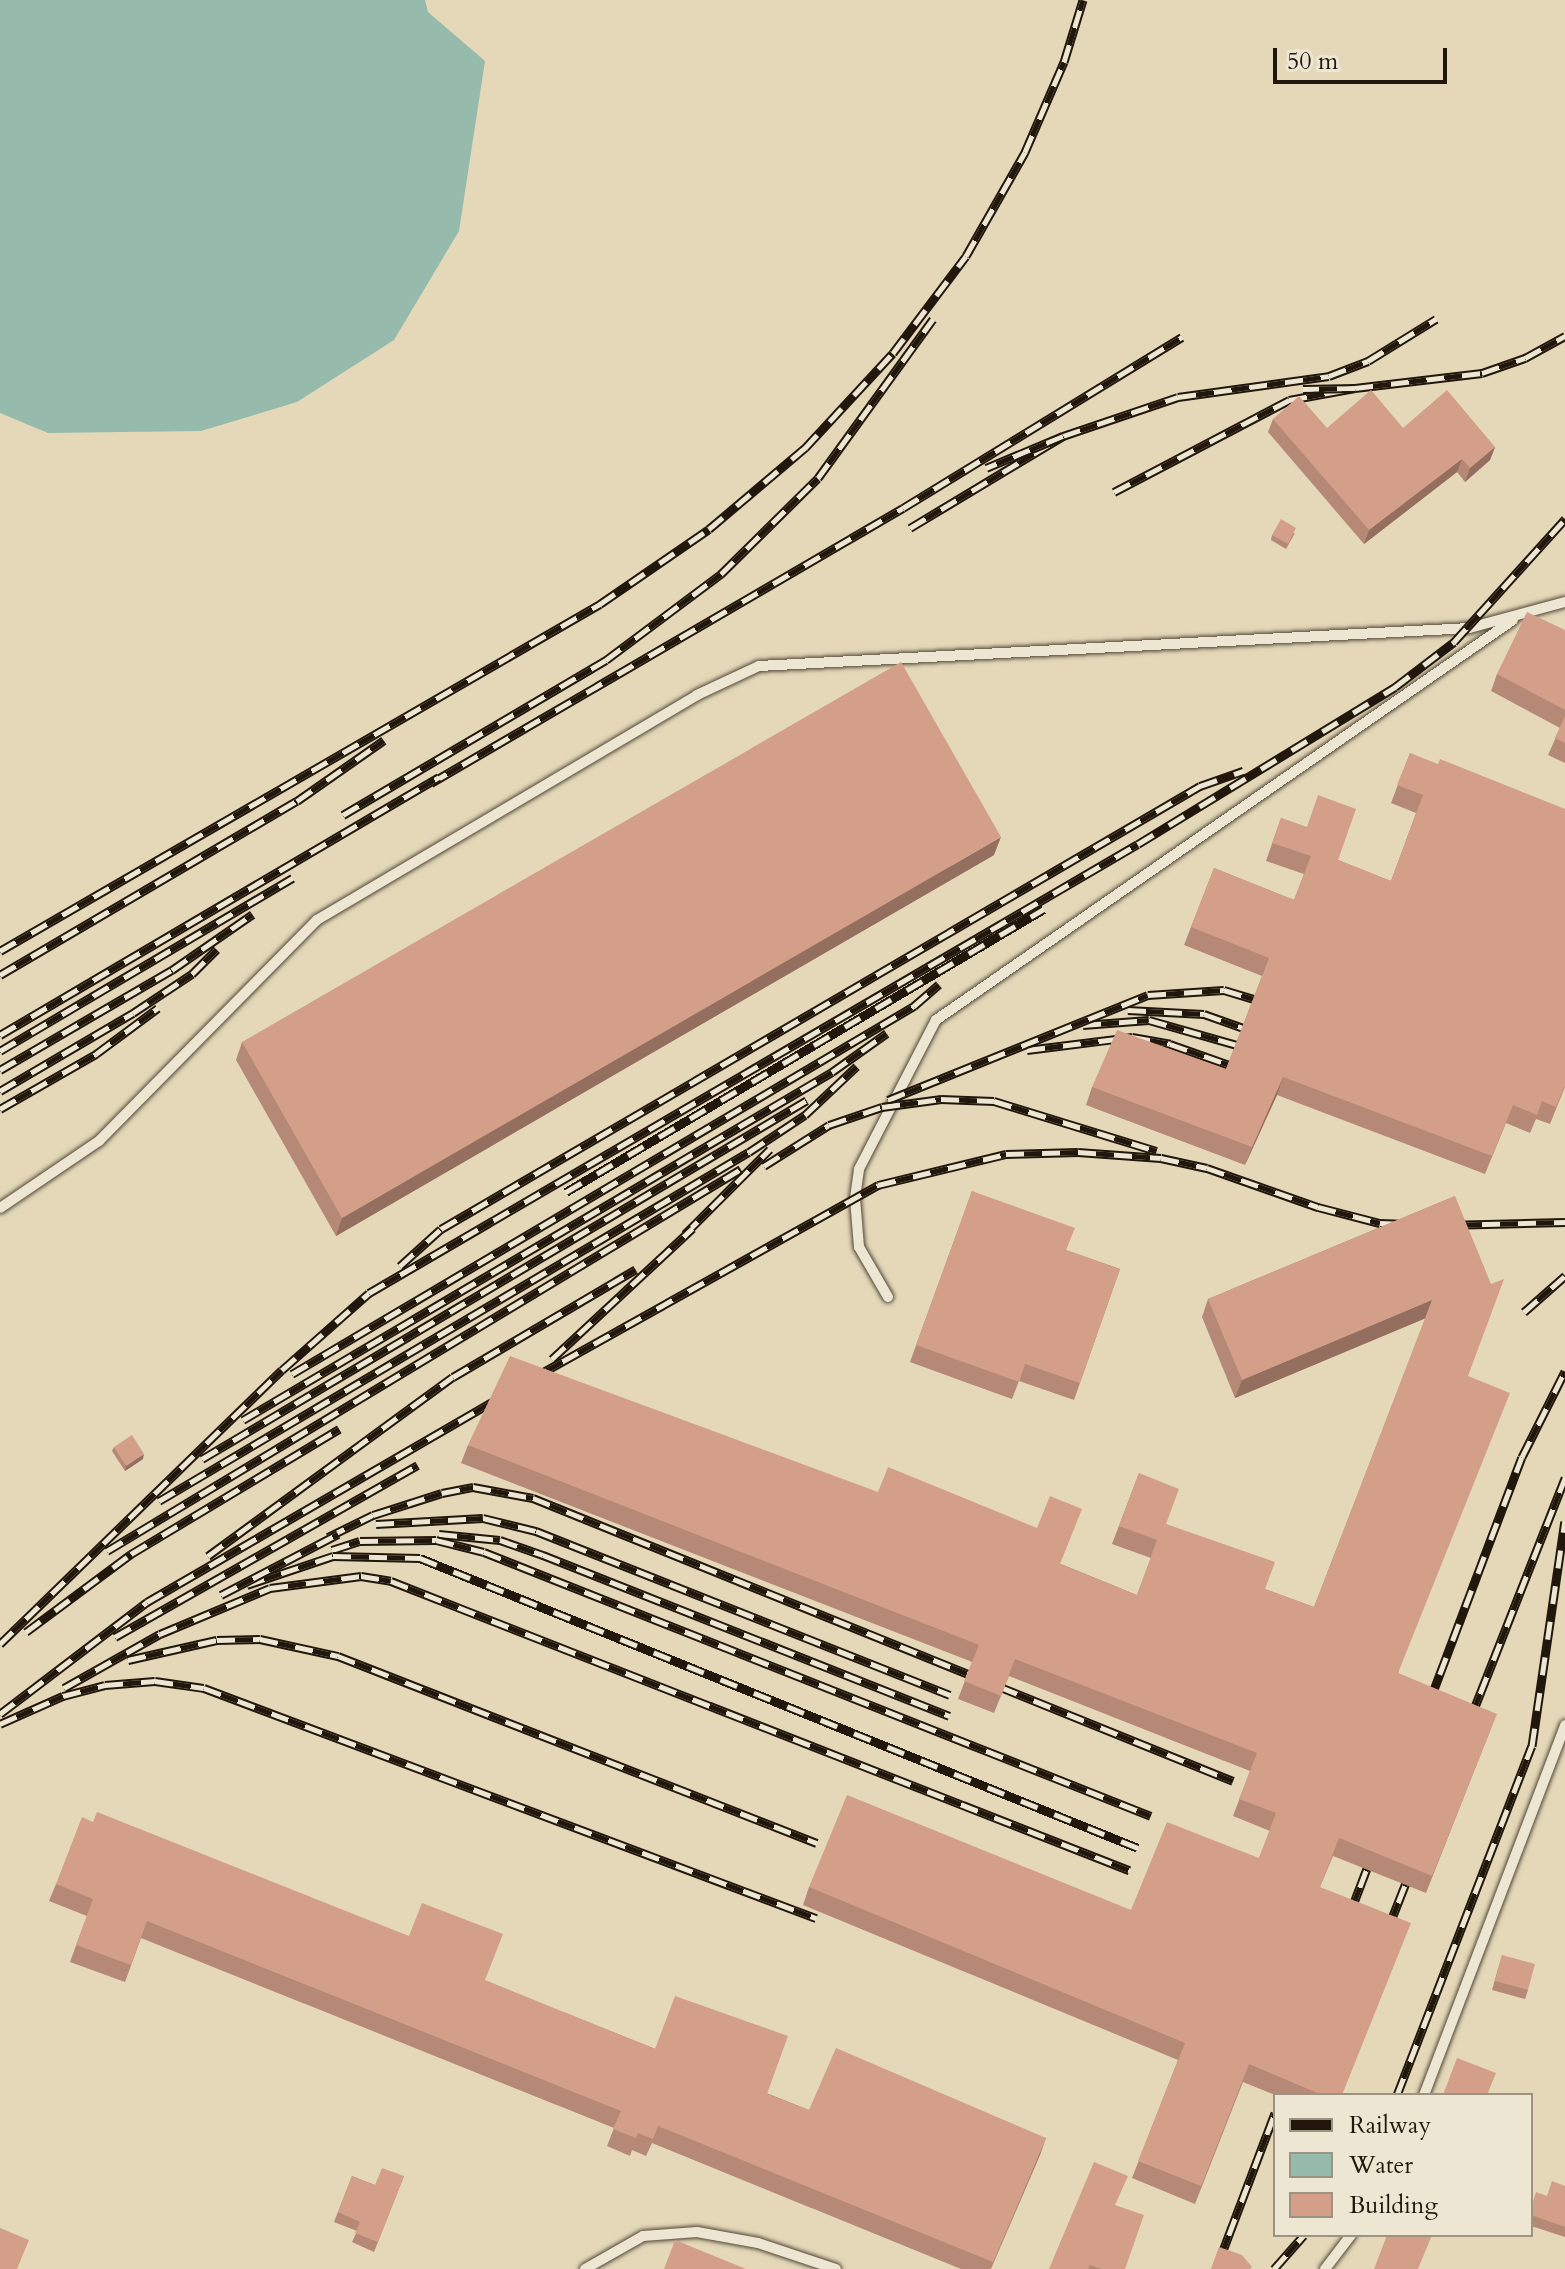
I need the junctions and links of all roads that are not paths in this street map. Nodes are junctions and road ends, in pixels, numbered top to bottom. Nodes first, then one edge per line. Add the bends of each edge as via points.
1 (1565, 602) edge
2 (1521, 614) junction
3 (0, 1208) edge
4 (888, 1297) dead end
5 (1565, 1725) edge
6 (1425, 2093) edge
7 (1349, 2237) edge
8 (585, 2269) edge
9 (836, 2269) edge
10 (1325, 2269) edge

1 - 2 lane
2 - 3 lane via 1469,628 759,666 697,695 317,920 99,1141
2 - 4 lane via 936,1020 859,1169 859,1247
5 - 6 lane
7 - 10 lane
8 - 9 lane via 643,2236 697,2232 758,2243

